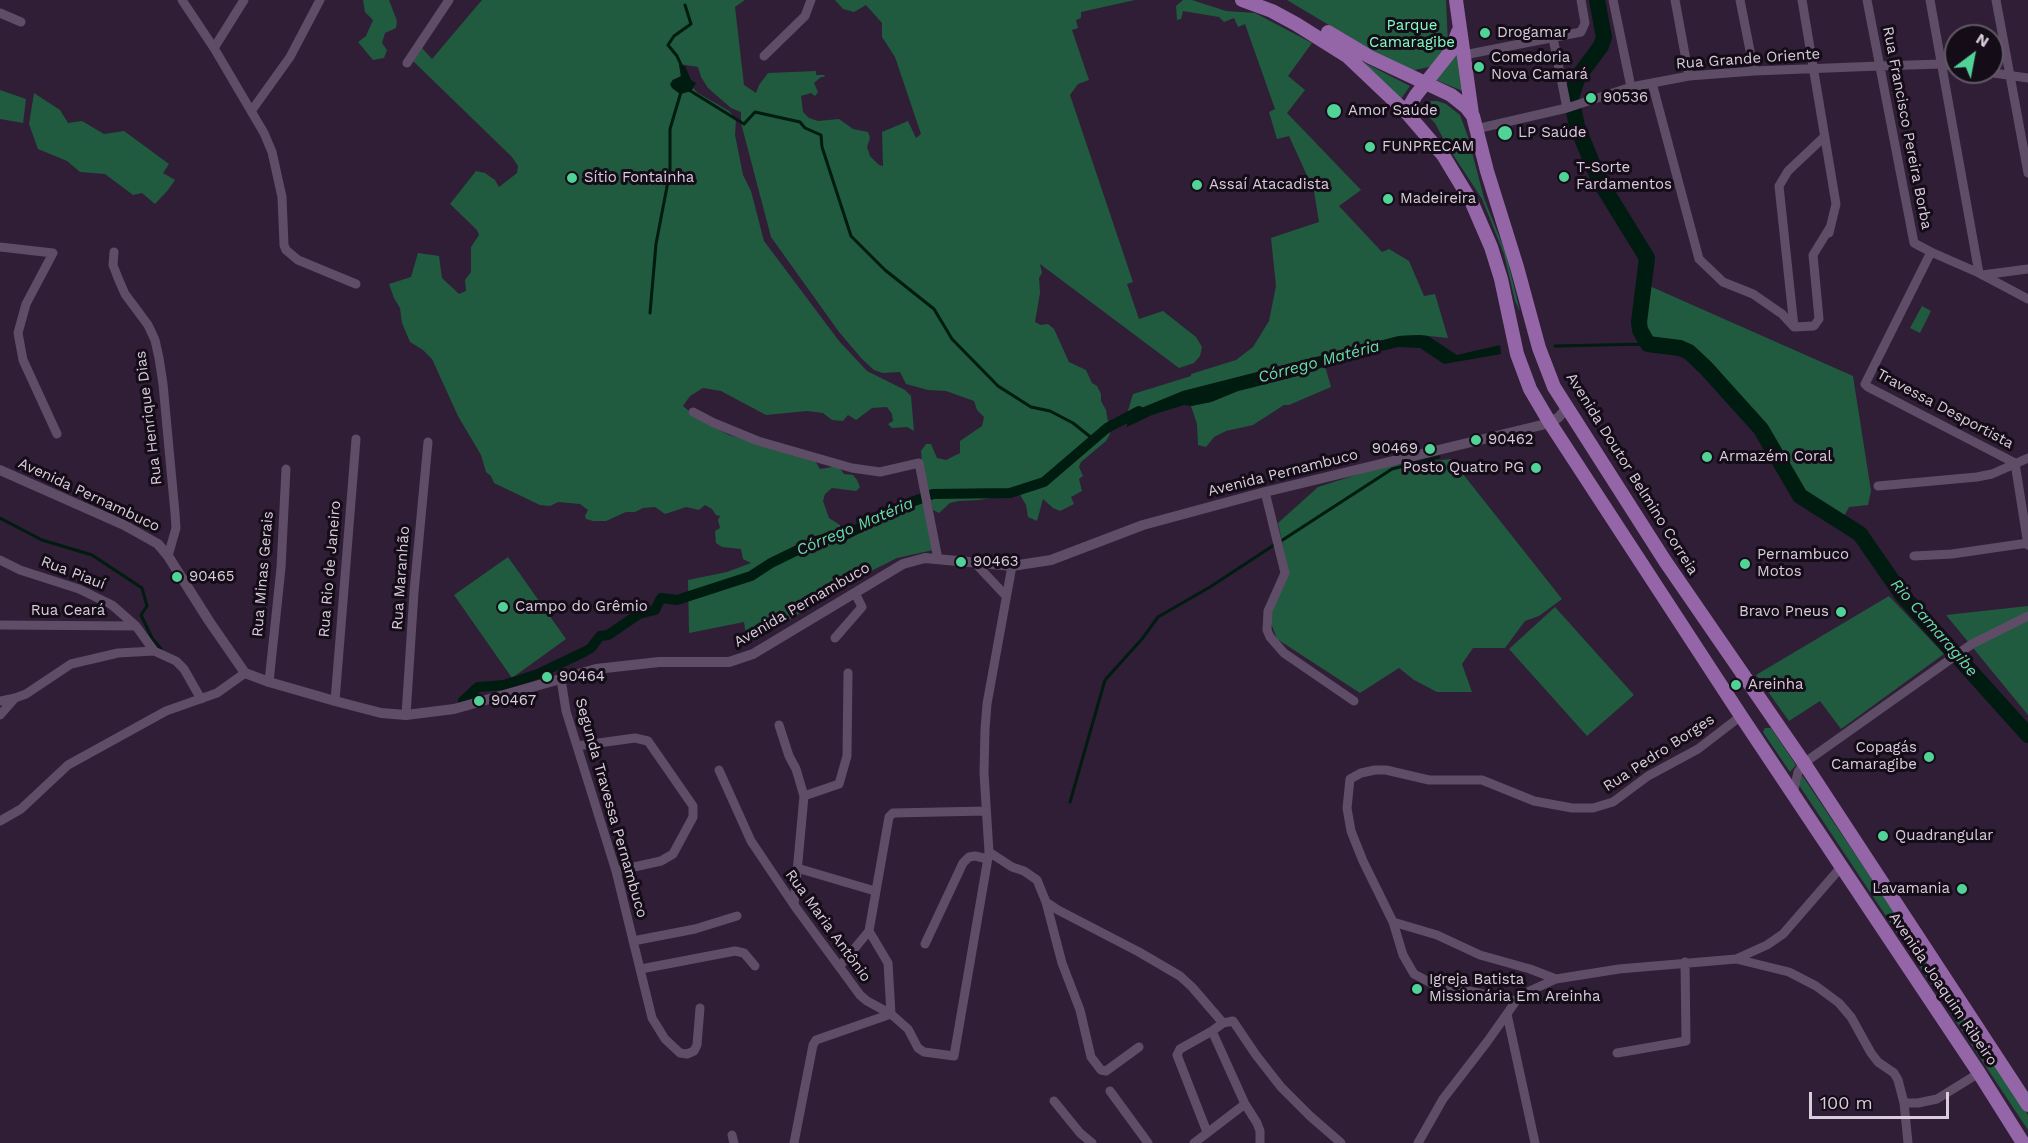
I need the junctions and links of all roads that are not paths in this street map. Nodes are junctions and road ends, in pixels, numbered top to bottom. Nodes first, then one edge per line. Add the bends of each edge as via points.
1 (182, 0) edge
2 (196, 0) edge
3 (244, 0) edge
4 (320, 0) edge
5 (449, 0) edge
6 (811, 0) edge
7 (1242, 0) edge
8 (1265, 0) edge
9 (1456, 0) edge
10 (1581, 0) edge
11 (1613, 0) edge
12 (1674, 0) edge
13 (1740, 0) edge
14 (1802, 0) edge
15 (1867, 0) edge
16 (1930, 0) edge
17 (1996, 0) edge
18 (190, 11) junction
19 (0, 13) edge
20 (21, 22) dead end
21 (1459, 29) junction
22 (1553, 38) junction
23 (214, 48) junction
24 (1464, 55) junction
25 (764, 56) dead end
26 (407, 63) dead end
27 (1941, 64) junction
28 (1944, 65) edge
29 (1879, 66) junction
30 (1814, 69) junction
31 (1754, 71) junction
32 (2004, 75) edge
33 (1689, 76) junction
34 (2010, 76) junction
35 (2028, 78) edge
36 (1652, 83) junction
37 (1425, 85) junction
38 (1631, 87) junction
39 (1572, 106) junction
40 (252, 110) junction
41 (1406, 112) junction
42 (1475, 122) junction
43 (1824, 137) junction
44 (2028, 173) edge
45 (0, 247) edge
46 (114, 252) dead end
47 (1931, 252) junction
48 (2028, 269) edge
49 (1981, 274) junction
50 (356, 284) dead end
51 (2028, 299) edge
52 (1794, 327) junction
53 (1567, 407) junction
54 (693, 412) dead end
55 (1550, 423) junction
56 (57, 434) dead end
57 (356, 439) dead end
58 (428, 442) dead end
59 (2028, 458) edge
60 (2015, 463) junction
61 (286, 469) dead end
62 (0, 470) edge
63 (1878, 486) dead end
64 (1265, 492) junction
65 (2028, 544) edge
66 (168, 556) junction
67 (1914, 556) dead end
68 (938, 559) junction
69 (0, 560) edge
70 (975, 563) junction
71 (1012, 566) junction
72 (855, 593) junction
73 (1006, 596) junction
74 (2028, 616) edge
75 (0, 625) edge
76 (136, 626) junction
77 (835, 638) dead end
78 (154, 651) junction
79 (245, 673) junction
80 (849, 674) dead end
81 (561, 679) junction
82 (269, 682) junction
83 (15, 698) junction
84 (201, 699) junction
85 (0, 700) edge
86 (335, 701) junction
87 (1354, 701) dead end
88 (406, 715) junction
89 (0, 716) edge
90 (1741, 716) junction
91 (779, 725) dead end
92 (577, 746) junction
93 (1804, 763) junction
94 (719, 770) dead end
95 (1793, 794) junction
96 (804, 795) junction
97 (986, 811) junction
98 (0, 821) edge
99 (989, 856) junction
100 (1842, 866) junction
101 (797, 868) junction
102 (616, 871) junction
103 (875, 891) junction
104 (1046, 902) junction
105 (794, 905) junction
106 (737, 916) dead end
107 (1392, 920) junction
108 (868, 931) junction
109 (633, 941) junction
110 (925, 944) dead end
111 (1930, 956) joint
112 (1736, 959) junction
113 (1685, 962) junction
114 (755, 966) dead end
115 (840, 966) junction
116 (641, 969) junction
117 (1556, 979) junction
118 (1516, 1000) junction
119 (700, 1008) dead end
120 (891, 1014) junction
121 (1507, 1014) junction
122 (1228, 1022) junction
123 (1212, 1031) junction
124 (1139, 1047) dead end
125 (1617, 1053) dead end
126 (1979, 1072) junction
127 (1110, 1091) dead end
128 (1054, 1101) dead end
129 (1904, 1103) junction
130 (1245, 1104) junction
131 (2028, 1106) edge
132 (1207, 1132) junction
133 (794, 1143) edge
134 (1092, 1143) edge
135 (1148, 1143) edge
136 (1194, 1143) edge
137 (1260, 1143) edge
138 (1341, 1143) edge
139 (1418, 1143) edge
140 (1535, 1143) edge
141 (1908, 1143) edge
142 (2023, 1143) edge

1 - 18 street
2 - 18 street
3 - 23 street
4 - 40 street via 290,57
5 - 26 street
6 - 25 street via 805,16
7 - 41 main road via 1272,11 1323,39 1347,56
8 - 37 main road
9 - 21 main road, Avenida Doutor Belmino Correia
10 - 22 street via 1584,28
11 - 38 street
12 - 33 street
13 - 31 street
14 - 30 street
15 - 29 street, Rua Francisco Pereira Borba
16 - 27 street
17 - 34 street
18 - 23 street
19 - 20 street
21 - 24 main road, Avenida Doutor Belmino Correia
21 - 37 main road via 1451,51
22 - 24 street
22 - 39 street
23 - 40 street
24 - 42 main road, Avenida Doutor Belmino Correia
27 - 28 street, Rua Grande Oriente
27 - 29 street, Rua Grande Oriente
27 - 49 street
29 - 30 street, Rua Grande Oriente
29 - 47 street, Rua Francisco Pereira Borba via 1914,243
30 - 31 street, Rua Grande Oriente
30 - 43 street
31 - 33 street, Rua Grande Oriente
32 - 34 street
33 - 36 street, Rua Grande Oriente
34 - 35 street
34 - 44 street
36 - 38 street, Rua Grande Oriente
36 - 52 street via 1699,259 1723,282 1753,294
37 - 41 main road
37 - 42 main road via 1451,95 1467,107
38 - 39 street, Rua Grande Oriente
39 - 42 street, Rua Grande Oriente
40 - 50 street via 268,142 277,173 286,250 298,260
41 - 55 main road via 1443,155 1482,223 1502,279 1517,354
42 - 53 main road, Avenida Doutor Belmino Correia via 1539,348 1554,387
43 - 52 street via 1788,171 1779,186
43 - 52 street via 1836,204 1829,232 1813,255 1819,320 1814,326
45 - 56 street via 53,253 26,304 18,333 23,360
46 - 66 street, Rua Henrique Dias via 113,265 124,294 148,325 159,358 176,528
47 - 49 street
47 - 60 street, Travessa Desportista via 1865,384
48 - 49 street
49 - 51 street
53 - 55 street
53 - 93 main road, Avenida Doutor Belmino Correia via 1665,561
54 - 68 street via 758,441 852,468 880,472 919,463
55 - 64 street, Avenida Pernambuco
55 - 90 main road
57 - 86 street, Rua Rio de Janeiro
58 - 88 street, Rua Maranhão
59 - 60 street
60 - 63 street via 1977,477
60 - 65 street
61 - 82 street, Rua Minas Gerais
62 - 66 street, Avenida Pernambuco via 143,535
64 - 71 street, Avenida Pernambuco via 1143,525 1051,560
64 - 87 street via 1285,573 1268,611 1267,630 1284,653
65 - 67 street
66 - 79 street, Avenida Pernambuco
68 - 70 street, Avenida Pernambuco
68 - 72 street, Avenida Pernambuco via 903,564
69 - 76 street, Rua Piauí via 101,599
70 - 71 street, Avenida Pernambuco
70 - 73 street
71 - 73 street
72 - 77 street via 862,607
72 - 81 street, Avenida Pernambuco via 753,654 729,662 625,664
73 - 97 street via 986,721
74 - 93 street via 1972,644
75 - 76 street, Rua Ceará
76 - 78 street, Rua Piauí
78 - 83 street via 118,653 72,664
78 - 84 street, Rua Piauí via 184,669
79 - 82 street, Avenida Pernambuco
79 - 84 street
80 - 96 street via 847,756 839,784
81 - 88 street, Avenida Pernambuco via 454,709
81 - 92 street, Segunda Travessa Pernambuco
82 - 86 street, Avenida Pernambuco
83 - 85 street
83 - 89 street
84 - 98 street via 152,718 68,765 21,809
86 - 88 street, Avenida Pernambuco
90 - 95 main road
90 - 107 street, Rua Pedro Borges via 1698,749 1642,780 1613,802 1593,808 1534,801 1482,780 1429,780 1386,770 1356,775 1350,779 1347,798 1351,831
91 - 96 street
92 - 102 street, Segunda Travessa Pernambuco
92 - 102 street via 635,738 648,741 693,806 693,817 673,854 661,861
93 - 95 street
93 - 111 main road, Avenida Doutor Belmino Correia
94 - 105 street, Rua Maria Antônio via 751,841
95 - 100 main road, Avenida Joaquim Ribeiro
96 - 101 street
97 - 99 street
97 - 103 street via 893,813
99 - 104 street via 1037,880
99 - 110 street via 969,857 963,863
99 - 120 street, Rua Maria Antônio via 954,1056 924,1052 908,1029
100 - 112 street via 1783,934
100 - 126 main road, Avenida Joaquim Ribeiro
101 - 103 street
101 - 105 street
102 - 109 street, Segunda Travessa Pernambuco
103 - 108 street
104 - 122 street via 1180,976
104 - 124 street via 1091,1057 1106,1071
105 - 115 street, Rua Maria Antônio
106 - 109 street
107 - 117 street via 1437,934 1480,955
107 - 118 street via 1403,955 1414,974 1472,992
108 - 115 street
108 - 120 street via 888,963
109 - 116 street, Segunda Travessa Pernambuco
111 - 131 main road, Avenida Joaquim Ribeiro
112 - 113 street
112 - 129 street via 1789,972 1839,1003 1878,1062 1894,1073
113 - 117 street
113 - 125 street via 1686,1041
114 - 116 street via 744,953 735,951
115 - 120 street, Rua Maria Antônio via 860,995
116 - 119 street, Segunda Travessa Pernambuco via 652,1018 680,1053 694,1051 697,1045
117 - 118 street
118 - 121 street
120 - 133 street via 816,1040
121 - 139 street via 1443,1099
121 - 140 street
122 - 123 street
122 - 138 street via 1281,1087
123 - 130 street
123 - 132 street via 1177,1051
126 - 129 street via 1937,1099
126 - 142 main road, Avenida Joaquim Ribeiro
127 - 135 street
128 - 134 street
129 - 141 street
130 - 132 street
130 - 137 street via 1260,1131
132 - 136 street

